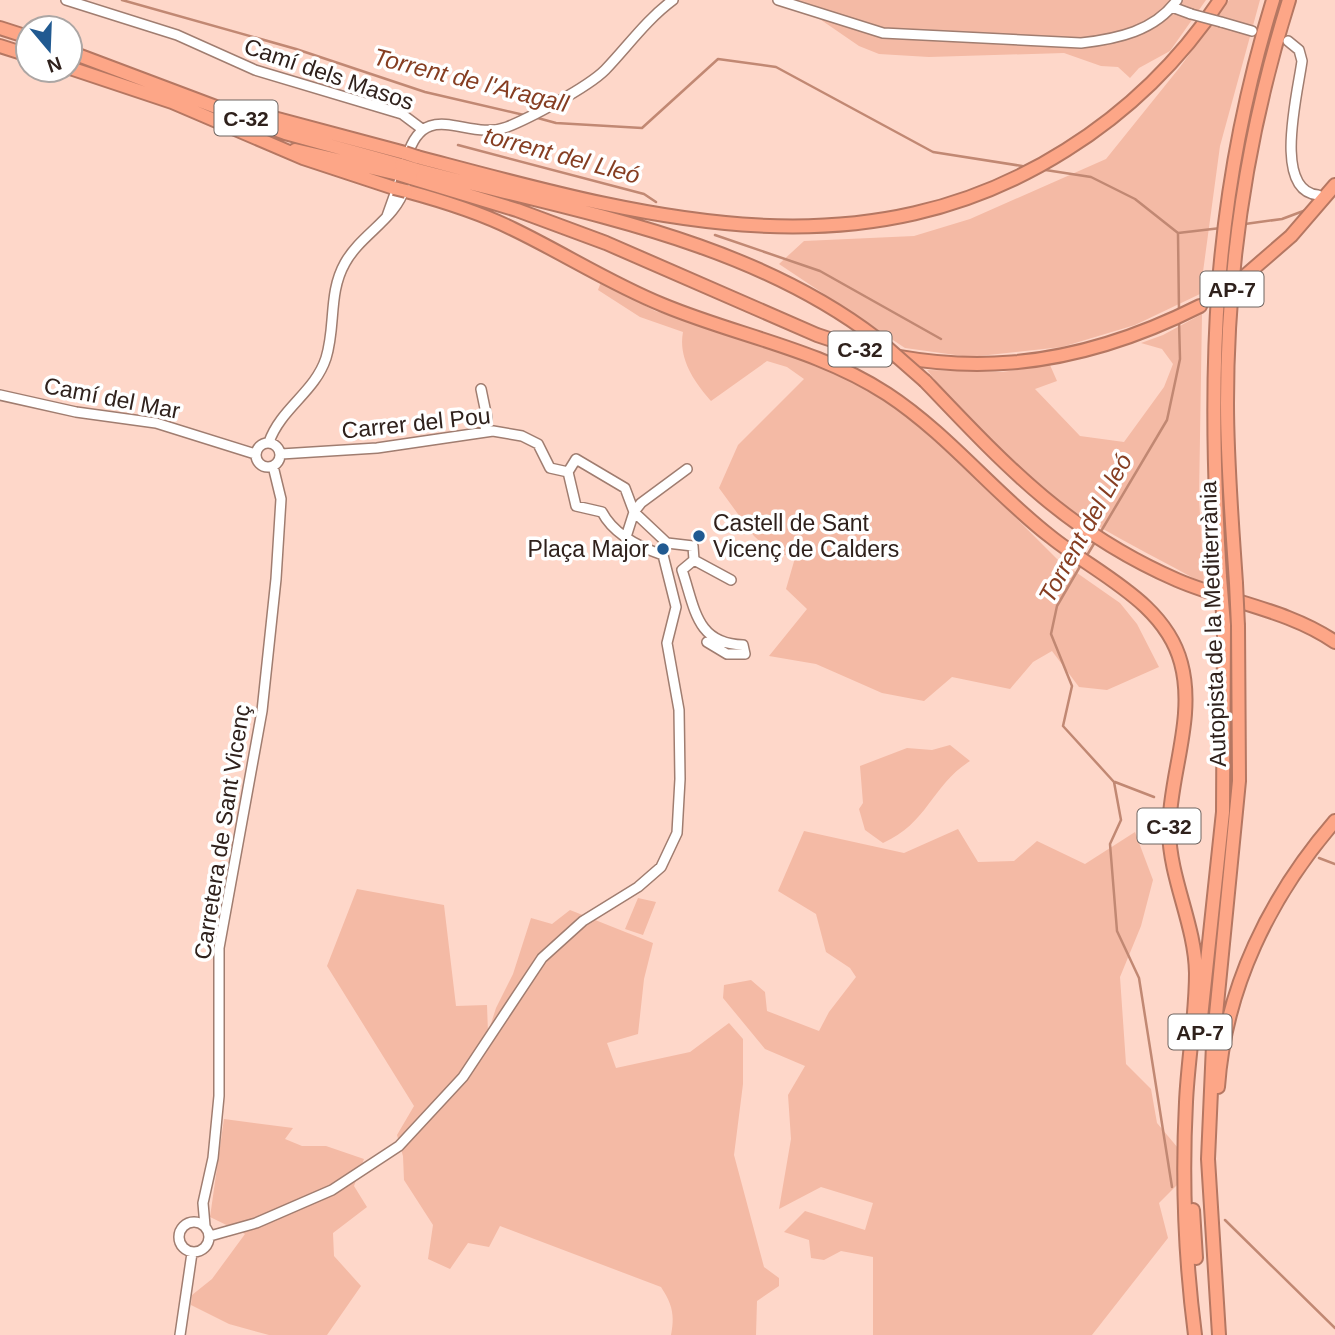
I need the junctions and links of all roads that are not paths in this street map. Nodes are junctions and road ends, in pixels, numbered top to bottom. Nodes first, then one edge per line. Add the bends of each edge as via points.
1 (66, 0) edge
2 (673, 0) edge
3 (778, 0) edge
4 (1220, 0) edge
5 (1273, 0) edge
6 (1289, 0) edge
7 (1175, 4) edge
8 (1252, 31) dead end
9 (1288, 41) dead end
10 (84, 57) edge
11 (84, 73) edge
12 (421, 130) junction
13 (287, 150) junction
14 (408, 166) junction
15 (1335, 185) edge
16 (1318, 195) dead end
17 (1246, 275) tunnel mouth
18 (1200, 306) tunnel mouth
19 (481, 389) dead end
20 (0, 395) edge
21 (485, 431) junction
22 (269, 442) junction
23 (256, 454) junction
24 (281, 454) junction
25 (273, 466) junction
26 (687, 469) dead end
27 (568, 472) junction
28 (634, 512) junction
29 (626, 537) junction
30 (667, 543) junction
31 (663, 555) junction
32 (694, 560) junction
33 (732, 580) dead end
34 (706, 642) dead end
35 (1335, 642) edge
36 (1335, 821) edge
37 (1210, 1196) junction
38 (202, 1203) junction
39 (186, 1224) junction
40 (205, 1226) junction
41 (210, 1236) junction
42 (192, 1253) junction
43 (180, 1335) edge
44 (1195, 1335) edge
45 (1203, 1335) edge
46 (1219, 1335) edge

1 - 12 street, Camí dels Masos via 177,35 248,68 402,114
2 - 12 street via 643,25 600,75 516,123 491,130 442,124
3 - 7 street via 883,33 1081,43 1126,36
4 - 14 highway, C-32 via 1157,78 1075,145 992,189 901,217 807,228 703,222
5 - 45 highway, Autopista de la Mediterrània / AP-7, bridge via 1241,127 1219,263 1212,421 1224,625 1223,813 1194,1129 1195,1257
6 - 37 highway, Autopista de la Mediterrània / AP-7, bridge via 1249,158 1232,285 1227,402 1238,626 1239,781 1210,1083
7 - 8 street, bridge via 1191,14
9 - 16 street via 1299,50 1302,61 1292,173 1303,190
10 - 14 highway, C-32 via 285,133
11 - 13 highway, C-32 via 172,102
12 - 22 street via 402,198 351,253 341,272 326,359 306,391 278,420
13 - 14 highway, C-32
13 - 44 highway, C-32 via 354,177 488,218 666,307 811,354 867,382 921,419 1034,524 1135,597 1165,629 1177,650 1186,686 1171,791 1170,840 1196,975 1185,1165
14 - 18 highway, C-32 via 606,243 817,335 912,360 986,365 1059,358 1133,337
14 - 35 highway, C-32, bridge via 733,257 817,298 876,338 925,381 1020,480 1092,535 1178,580 1298,622
15 - 17 highway via 1291,236
19 - 21 street
20 - 23 street, Camí del Mar via 156,423
21 - 24 street, Carrer del Pou via 403,444
21 - 27 street, Carrer del Pou via 522,436 537,444 550,468
22 - 23 street via 258,446
22 - 24 street
23 - 25 street via 261,465
24 - 25 street
25 - 38 street, Carretera de Sant Vicenç via 281,499 276,579 262,711 219,948 217,1130
26 - 28 street
27 - 28 street via 576,459 625,488
27 - 29 street via 576,506 601,512 607,523
28 - 29 street
28 - 30 street
29 - 31 street via 638,547
30 - 31 street
30 - 32 street via 693,546
31 - 41 street via 676,607 667,643 679,710 677,833 661,867 583,921 542,958 463,1077 399,1146 331,1190 256,1223
32 - 33 street
32 - 34 street via 681,570 699,620 712,639 723,645 743,645 745,654 727,654
36 - 37 highway via 1267,918 1236,993 1222,1055
37 - 46 highway, Autopista de la Mediterrània / AP-7
38 - 39 street, Carretera de Sant Vicenç
38 - 40 street, Carretera de Sant Vicenç
39 - 40 street
39 - 42 street via 179,1241
40 - 41 street
41 - 42 street via 205,1249
42 - 43 street

